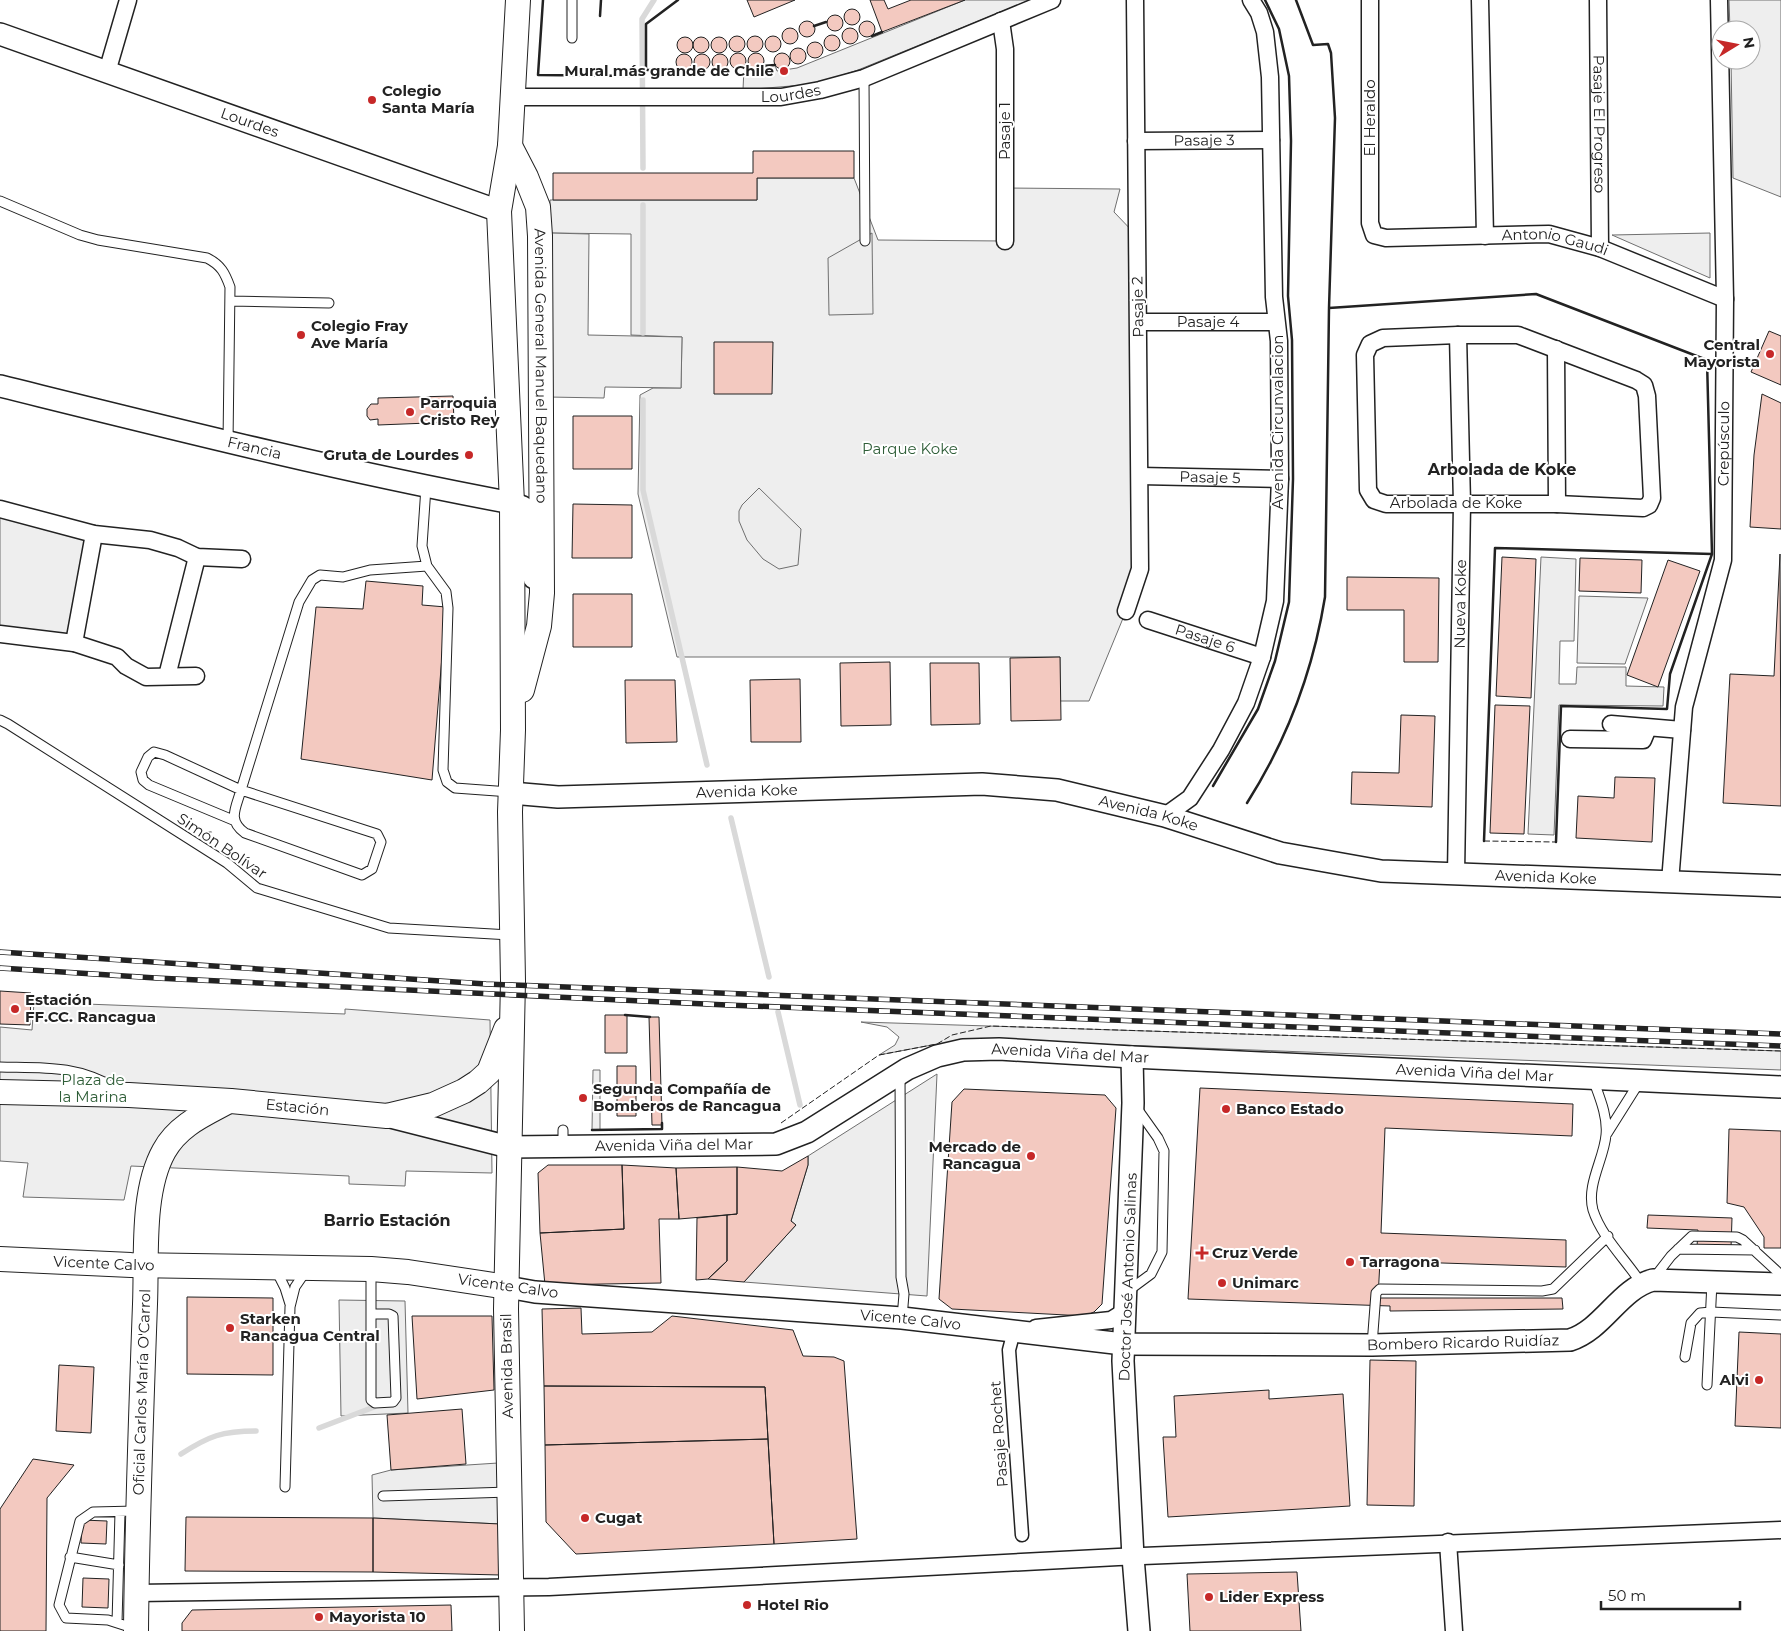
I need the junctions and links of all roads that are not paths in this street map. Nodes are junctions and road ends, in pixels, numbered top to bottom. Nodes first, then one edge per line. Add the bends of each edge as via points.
1 (128, 0) edge
2 (518, 0) edge
3 (572, 0) edge
4 (1052, 0) edge
5 (1135, 0) edge
6 (1251, 0) edge
7 (1370, 0) edge
8 (1480, 0) edge
9 (1598, 0) edge
10 (1719, 0) edge
11 (1001, 21) junction
12 (0, 34) edge
13 (572, 38) dead end
14 (107, 72) junction
15 (864, 78) junction
16 (512, 97) junction
17 (1271, 140) junction
18 (1136, 141) junction
19 (510, 146) junction
20 (0, 200) edge
21 (499, 211) junction
22 (1374, 235) joint
23 (1485, 236) junction
24 (865, 241) dead end
25 (1004, 241) dead end
26 (1600, 248) junction
27 (1725, 299) junction
28 (230, 301) junction
29 (329, 302) dead end
30 (1139, 322) junction
31 (1276, 322) junction
32 (1458, 336) junction
33 (1556, 349) junction
34 (0, 386) edge
35 (228, 443) junction
36 (1140, 476) junction
37 (1280, 479) junction
38 (426, 487) junction
39 (512, 502) junction
40 (1462, 504) junction
41 (1557, 504) junction
42 (0, 509) edge
43 (94, 534) junction
44 (197, 557) junction
45 (242, 559) dead end
46 (427, 566) junction
47 (542, 593) junction
48 (1126, 611) dead end
49 (1148, 620) dead end
50 (0, 634) edge
51 (74, 643) junction
52 (1262, 657) junction
53 (167, 676) junction
54 (196, 676) dead end
55 (0, 720) edge
56 (1611, 724) dead end
57 (1648, 728) junction
58 (513, 730) junction
59 (1682, 730) junction
60 (1570, 739) dead end
61 (241, 790) junction
62 (511, 792) junction
63 (1165, 816) junction
64 (233, 820) junction
65 (1456, 874) junction
66 (1670, 882) junction
67 (1781, 886) edge
68 (514, 935) junction
69 (513, 980) junction
70 (1132, 1057) junction
71 (0, 1067) edge
72 (900, 1073) junction
73 (1592, 1079) junction
74 (1640, 1081) junction
75 (1781, 1087) edge
76 (0, 1092) edge
77 (128, 1095) junction
78 (231, 1101) junction
79 (1133, 1104) junction
80 (387, 1116) junction
81 (1606, 1136) junction
82 (509, 1147) junction
83 (1608, 1236) junction
84 (1678, 1249) junction
85 (1755, 1250) junction
86 (0, 1259) edge
87 (146, 1264) junction
88 (275, 1267) junction
89 (309, 1268) junction
90 (371, 1269) junction
91 (1781, 1275) edge
92 (1647, 1282) junction
93 (1712, 1282) junction
94 (1781, 1284) edge
95 (507, 1287) junction
96 (1125, 1302) junction
97 (290, 1307) junction
98 (1712, 1312) junction
99 (371, 1314) junction
100 (1781, 1316) edge
101 (902, 1318) junction
102 (1014, 1331) junction
103 (1123, 1344) junction
104 (1372, 1345) junction
105 (1685, 1358) dead end
106 (1707, 1385) dead end
107 (285, 1487) dead end
108 (509, 1492) junction
109 (383, 1496) dead end
110 (128, 1511) junction
111 (1781, 1530) edge
112 (1022, 1535) dead end
113 (1448, 1542) junction
114 (1133, 1557) junction
115 (70, 1558) junction
116 (118, 1565) junction
117 (511, 1588) junction
118 (137, 1593) junction
119 (130, 1628) edge
120 (512, 1631) edge
121 (1139, 1631) edge
122 (1454, 1631) edge

1 - 14 street
2 - 16 main road, Avenida General Manuel Baquedano
3 - 13 lane
4 - 11 street, Lourdes
5 - 18 street, Pasaje 2
6 - 17 street, Avenida Circunvalacion via 1263,26 1269,54
7 - 22 street, El Heraldo via 1370,223
8 - 23 street
9 - 26 street, Pasaje El Progreso
10 - 27 street, Crepúsculo
11 - 15 street, Lourdes
11 - 25 street, Pasaje 1 via 1005,49
12 - 14 street, Lourdes
14 - 21 street, Lourdes
15 - 16 street, Lourdes via 781,96
15 - 24 lane
16 - 19 main road, Avenida General Manuel Baquedano
17 - 18 street, Pasaje 3
17 - 31 street, Avenida Circunvalacion
18 - 30 street, Pasaje 2
19 - 21 main road, Avenida General Manuel Baquedano
19 - 47 main road, Avenida General Manuel Baquedano via 538,207
20 - 28 lane via 98,240 207,258 225,273
21 - 39 main road, Avenida General Manuel Baquedano
22 - 23 street, Antonio Gaudi via 1386,238
23 - 26 street, Antonio Gaudi via 1549,234
26 - 27 street, Antonio Gaudi
27 - 59 street, Crepúsculo via 1724,560 1686,696
28 - 29 lane
28 - 35 lane
30 - 31 street, Pasaje 4
30 - 36 street, Pasaje 2
31 - 37 street, Avenida Circunvalacion via 1279,341
32 - 33 street, Arbolada de Koke via 1518,335
32 - 40 street, Nueva Koke
32 - 40 street, Arbolada de Koke via 1383,338 1370,344 1365,355 1368,490 1374,500 1386,504
33 - 41 street
33 - 41 street, Arbolada de Koke via 1644,385 1652,498 1644,508
34 - 35 street, Francia
35 - 38 street, Francia
36 - 37 street, Pasaje 5
36 - 48 street, Pasaje 2 via 1140,569
37 - 52 street, Avenida Circunvalacion via 1275,600
38 - 39 street, Francia
38 - 46 lane via 422,546
39 - 47 street, Avenida General Manuel Baquedano via 528,515 531,567 534,581
39 - 58 main road, Avenida General Manuel Baquedano
40 - 41 street, Arbolada de Koke
40 - 65 street, Nueva Koke
42 - 43 street
43 - 44 street via 150,540
43 - 51 street
44 - 45 street
44 - 53 street
46 - 61 lane via 370,570 342,577 320,575 312,580 299,602
46 - 62 lane via 446,592 448,608 443,770 447,782 455,788
47 - 58 main road, Avenida General Manuel Baquedano via 539,626
49 - 52 street, Pasaje 6
50 - 51 street
51 - 53 street via 117,657 146,678
52 - 63 street, Avenida Circunvalacion via 1246,703 1222,750 1190,798
53 - 54 street
55 - 68 lane, Simón Bolívar via 227,863 257,888 389,928
56 - 57 street
57 - 59 street
57 - 60 street via 1643,740
58 - 62 main road, Avenida General Manuel Baquedano
59 - 66 street, Crepúsculo
61 - 64 lane
61 - 64 lane via 154,752 141,772 149,785
61 - 64 lane via 377,834 381,842 372,869 362,875 245,834
62 - 63 street, Avenida Koke via 558,797 982,784 1057,790
62 - 68 main road, Avenida General Manuel Baquedano
63 - 65 street, Avenida Koke via 1280,854 1381,871
65 - 66 street, Avenida Koke
66 - 67 street, Avenida Koke
68 - 69 main road, Avenida General Manuel Baquedano
69 - 80 main road, Estación via 506,1030 489,1072 464,1091 433,1105
69 - 82 main road, Avenida Brasil
70 - 72 street, Avenida Viña del Mar via 1000,1049 963,1050 937,1056
70 - 73 street, Avenida Viña del Mar
70 - 79 street, Doctor José Antonio Salinas
71 - 77 lane via 52,1068 87,1074
72 - 82 street, Avenida Viña del Mar via 807,1132 776,1144 563,1139
72 - 101 lane
73 - 74 street, Avenida Viña del Mar
73 - 81 lane via 1602,1106
74 - 75 street, Avenida Viña del Mar
74 - 81 lane
76 - 77 main road, Estación
77 - 78 main road, Estación
78 - 80 main road, Estación
78 - 87 main road, Oficial Carlos María O'Carrol via 195,1119 179,1131 164,1150 152,1183
79 - 96 street, Doctor José Antonio Salinas
79 - 96 lane via 1164,1151 1162,1252 1151,1274
80 - 82 street, Avenida Viña del Mar
81 - 83 lane via 1592,1197 1593,1209
82 - 95 main road, Avenida Brasil
83 - 92 lane
83 - 104 lane via 1553,1289 1380,1289 1376,1293
84 - 85 lane
84 - 85 lane via 1692,1236 1737,1237
84 - 92 lane
85 - 91 lane
86 - 87 main road, Vicente Calvo
87 - 88 main road, Vicente Calvo
87 - 110 main road, Oficial Carlos María O'Carrol
88 - 89 main road, Vicente Calvo
88 - 97 lane
89 - 90 main road, Vicente Calvo
89 - 97 lane via 295,1287
90 - 95 main road, Vicente Calvo via 444,1276
90 - 99 lane
92 - 93 street
92 - 104 street, Bombero Ricardo Ruidíaz via 1591,1329 1570,1340
93 - 94 street
93 - 98 lane
95 - 101 street, Vicente Calvo via 535,1292
95 - 108 main road, Avenida Brasil
96 - 102 street, Vicente Calvo via 1111,1320
96 - 103 street, Doctor José Antonio Salinas
97 - 107 lane
98 - 100 lane
98 - 105 lane via 1700,1313 1691,1323
98 - 106 lane
99 - 99 lane via 393,1316 396,1398 393,1402 375,1403 371,1400
101 - 102 street, Vicente Calvo
102 - 103 street, Vicente Calvo
102 - 112 street, Pasaje Rochet via 1009,1350
103 - 104 street, Bombero Ricardo Ruidíaz
103 - 114 street, Doctor José Antonio Salinas
108 - 109 lane
108 - 117 main road, Avenida Brasil
110 - 115 lane via 93,1512 85,1516 80,1521
110 - 116 lane
110 - 118 main road, Oficial Carlos María O'Carrol
111 - 113 street
113 - 114 street
113 - 122 street
114 - 117 street
114 - 121 street, Doctor José Antonio Salinas
115 - 116 lane
115 - 119 lane via 58,1605 66,1618
116 - 119 lane
117 - 118 street
117 - 120 main road, Avenida Brasil
118 - 119 main road, Oficial Carlos María O'Carrol

